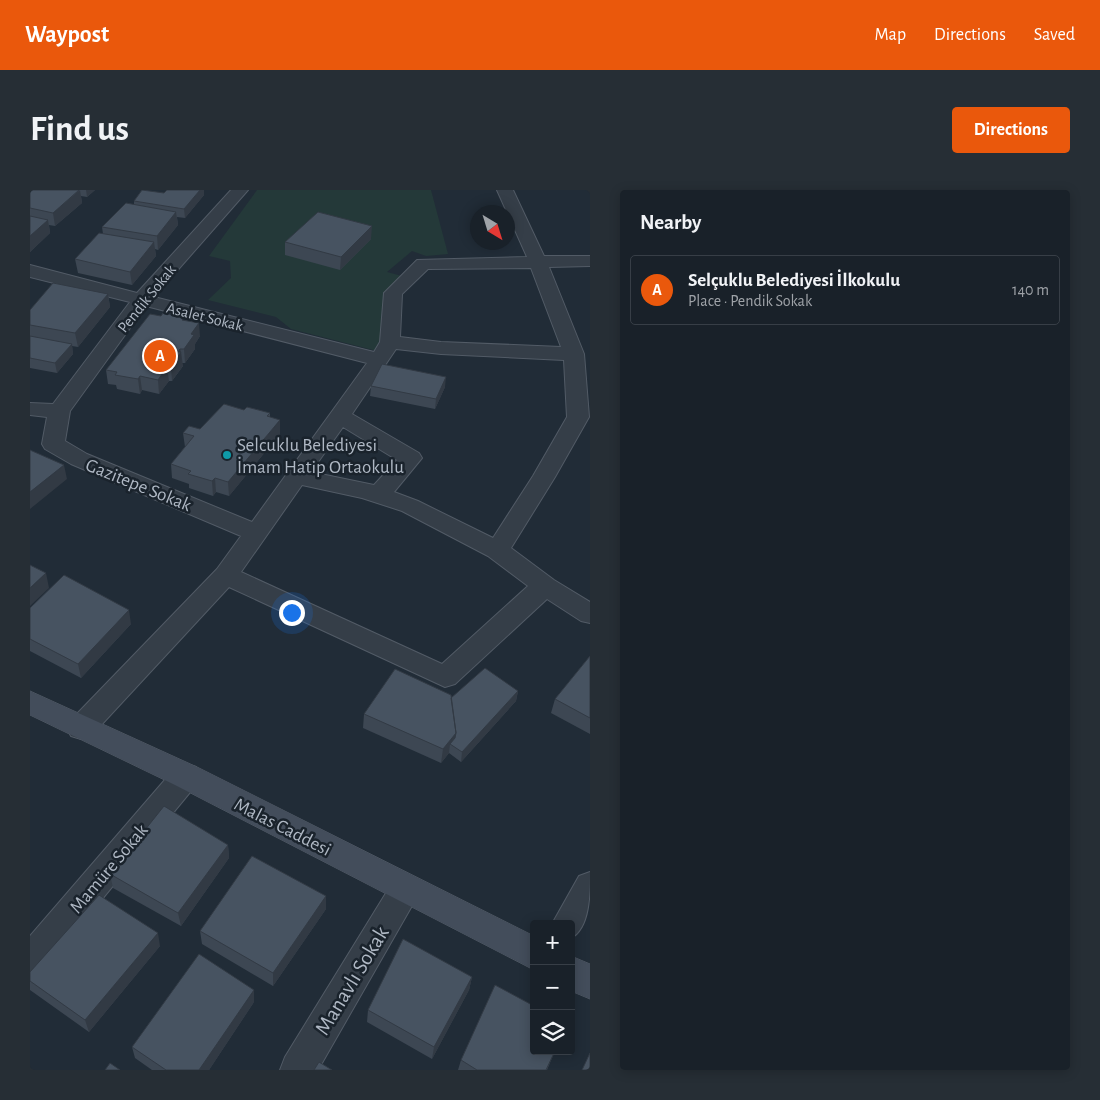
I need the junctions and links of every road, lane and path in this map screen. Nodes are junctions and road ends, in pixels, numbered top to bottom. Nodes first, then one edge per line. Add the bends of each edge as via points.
1 (240, 190) edge
2 (505, 190) edge
3 (590, 261) edge
4 (538, 262) junction
5 (30, 272) edge
6 (142, 299) junction
7 (385, 351) junction
8 (574, 354) junction
9 (30, 409) edge
10 (59, 412) junction
11 (341, 416) junction
12 (298, 476) junction
13 (379, 495) junction
14 (257, 533) junction
15 (497, 550) junction
16 (226, 575) junction
17 (545, 586) junction
18 (590, 614) edge
19 (30, 702) edge
20 (81, 728) junction
21 (186, 776) junction
22 (590, 886) edge
23 (405, 890) junction
24 (570, 920) edge
25 (530, 952) edge
26 (30, 960) edge
27 (575, 975) edge
28 (590, 982) edge
29 (298, 1070) edge

1 - 6 street, Pendik Sokak
2 - 4 street
3 - 4 street
4 - 7 street via 423,264 393,293
4 - 8 street
5 - 6 street, Asalet Sokak
6 - 7 street, Asalet Sokak
6 - 10 street, Pendik Sokak
7 - 8 street, Asalet Sokak via 441,348
7 - 11 street
8 - 15 street via 578,417
9 - 10 street
10 - 14 street, Gazitepe Sokak via 53,444 79,460
11 - 12 street
11 - 13 street via 411,458
12 - 13 street
12 - 14 street
13 - 15 street via 410,506
14 - 16 street
15 - 17 street
16 - 17 street via 445,677
16 - 20 street
17 - 18 street
19 - 20 street, Malas Caddesi
20 - 21 street, Malas Caddesi
21 - 23 street, Malas Caddesi
21 - 26 street, Mamüre Sokak
22 - 24 street
23 - 25 street, Malas Caddesi
23 - 29 street, Manavlı Sokak
27 - 28 street

